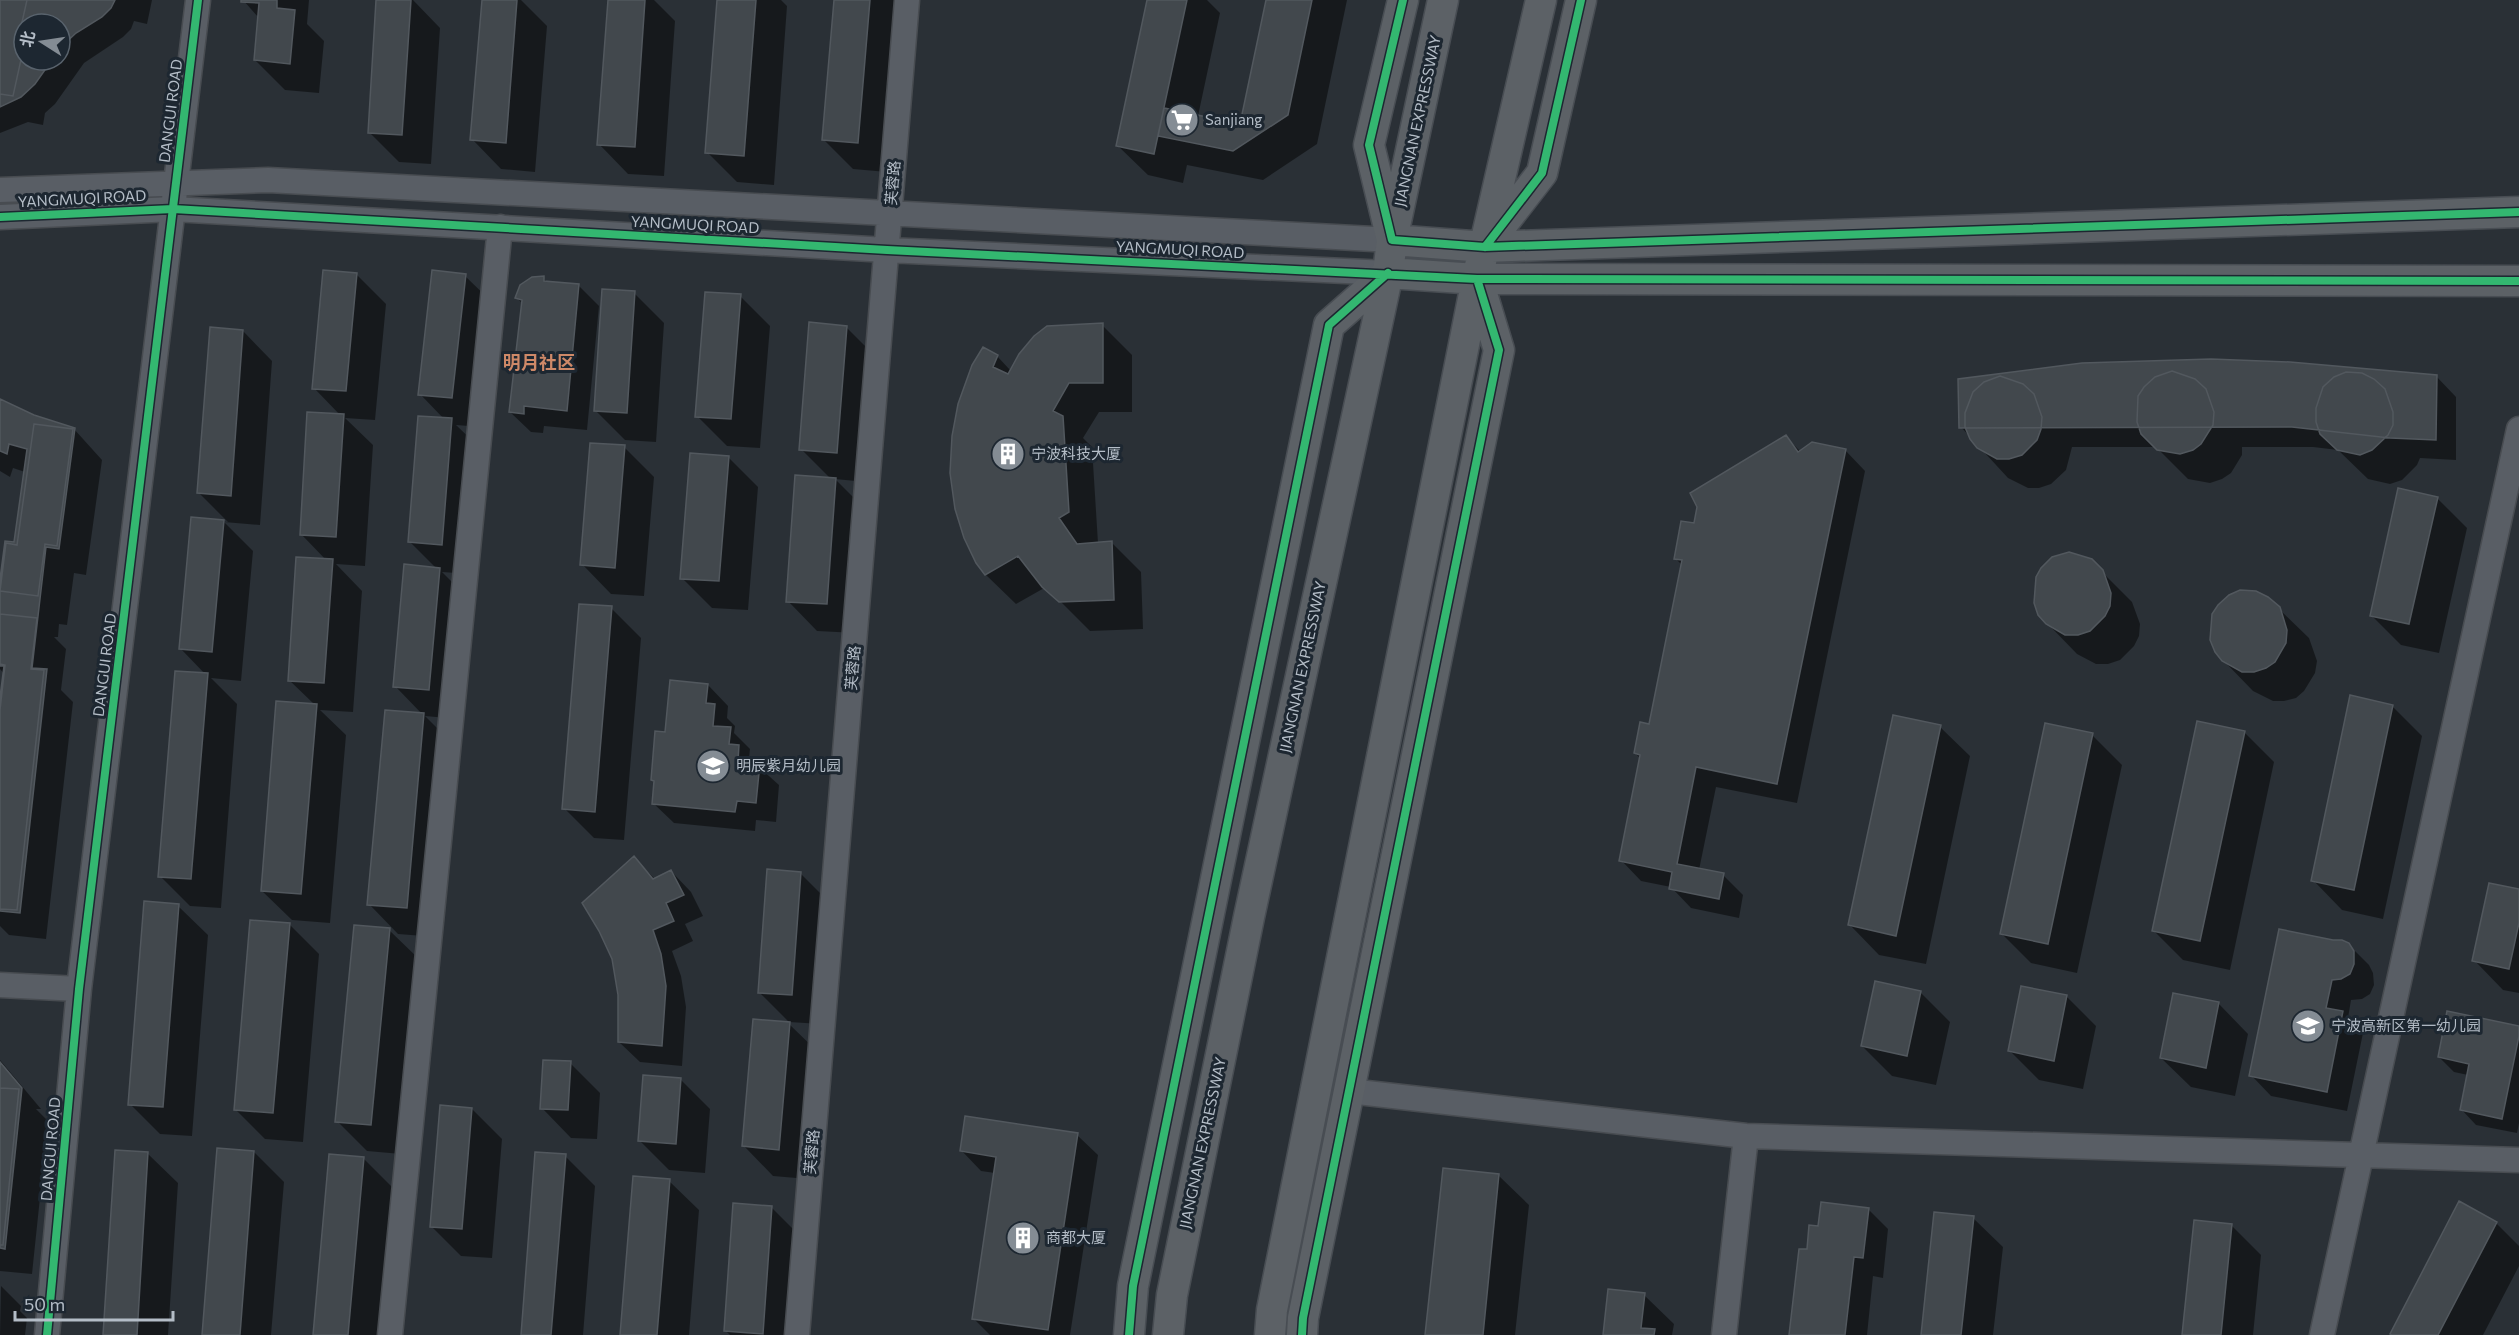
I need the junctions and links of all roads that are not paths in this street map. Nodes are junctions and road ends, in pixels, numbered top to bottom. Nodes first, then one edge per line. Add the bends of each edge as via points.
1 (198, 0) edge
2 (907, 0) edge
3 (1403, 0) edge
4 (1443, 0) edge
5 (1541, 0) edge
6 (1581, 0) edge
7 (176, 182) junction
8 (0, 190) edge
9 (173, 209) junction
10 (2519, 212) edge
11 (890, 215) junction
12 (0, 217) edge
13 (500, 227) junction
14 (1392, 240) junction
15 (1485, 247) junction
16 (887, 250) junction
17 (1388, 273) junction
18 (1478, 279) junction
19 (2519, 281) edge
20 (2519, 429) edge
21 (0, 985) edge
22 (79, 989) junction
23 (1349, 1091) junction
24 (1746, 1136) junction
25 (2361, 1155) junction
26 (2519, 1160) edge
27 (47, 1335) edge
28 (390, 1335) edge
29 (797, 1335) edge
30 (1129, 1335) edge
31 (1168, 1335) edge
32 (1270, 1335) edge
33 (1302, 1335) edge
34 (1724, 1335) edge
35 (2322, 1335) edge

1 - 7 street, DANGUI ROAD
2 - 11 street, 芙蓉路
3 - 14 main road via 1369,145
4 - 14 main road, JIANGNAN EXPRESSWAY
5 - 15 main road
6 - 15 main road via 1542,173
7 - 8 street, YANGMUQI ROAD
7 - 9 street, DANGUI ROAD
7 - 11 street, YANGMUQI ROAD via 268,180
9 - 12 street, YANGMUQI ROAD
9 - 13 street, YANGMUQI ROAD
9 - 22 street, DANGUI ROAD
10 - 15 main road
11 - 14 street, YANGMUQI ROAD
11 - 16 street, 芙蓉路
13 - 16 street, YANGMUQI ROAD
13 - 28 street
14 - 15 main road
14 - 17 main road, JIANGNAN EXPRESSWAY
15 - 18 main road
16 - 17 street, YANGMUQI ROAD
16 - 29 street, 芙蓉路
17 - 18 main road
17 - 30 main road via 1329,325 1133,1286
17 - 31 main road, JIANGNAN EXPRESSWAY via 1245,940 1172,1295
18 - 19 main road
18 - 23 main road via 1499,350
18 - 32 main road
20 - 25 street
21 - 22 street
22 - 27 street, DANGUI ROAD
23 - 24 street
23 - 33 main road
24 - 25 street
24 - 34 street
25 - 26 street
25 - 35 street

